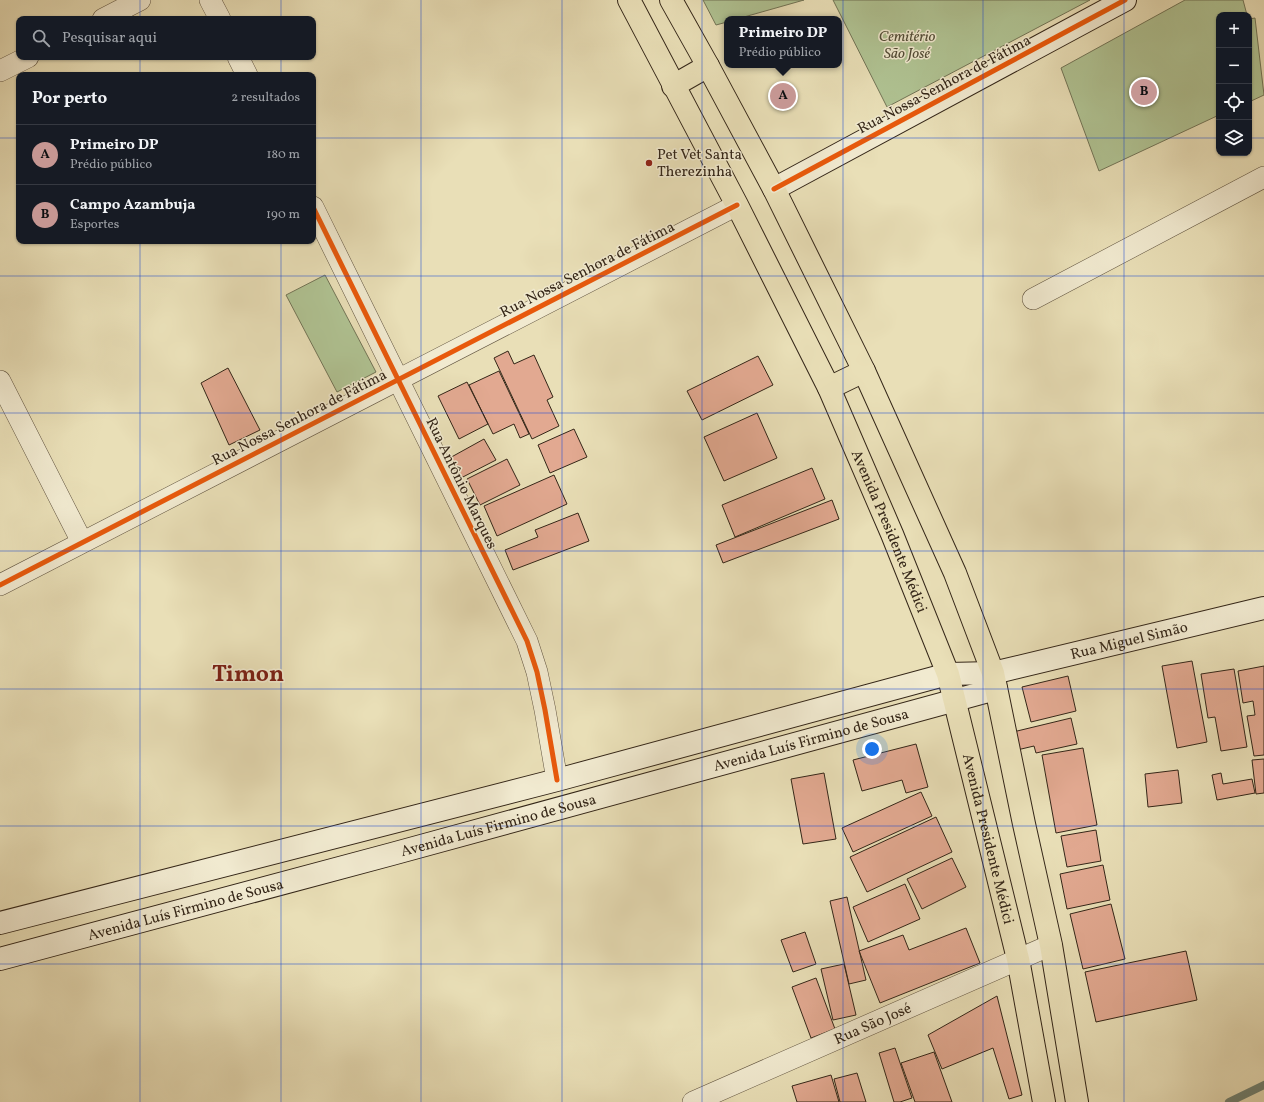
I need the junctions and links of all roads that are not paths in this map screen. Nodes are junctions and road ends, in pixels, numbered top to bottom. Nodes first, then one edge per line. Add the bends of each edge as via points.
1 (140, 0) edge
2 (210, 0) edge
3 (628, 0) edge
4 (671, 0) edge
5 (1125, 0) edge
6 (109, 16) edge
7 (218, 16) edge
8 (22, 60) edge
9 (240, 60) edge
10 (708, 66) junction
11 (0, 71) edge
12 (246, 72) edge
13 (673, 86) junction
14 (1264, 177) edge
15 (774, 189) junction
16 (737, 205) junction
17 (316, 213) edge
18 (1033, 299) dead end
19 (864, 371) junction
20 (398, 379) junction
21 (0, 382) edge
22 (829, 388) junction
23 (82, 542) junction
24 (0, 585) edge
25 (1264, 608) edge
26 (948, 674) junction
27 (995, 681) junction
28 (955, 700) junction
29 (557, 780) junction
30 (384, 824) junction
31 (392, 854) junction
32 (132, 889) junction
33 (142, 921) junction
34 (0, 923) edge
35 (1051, 945) junction
36 (0, 959) edge
37 (1018, 959) junction
38 (693, 1102) edge
39 (1044, 1102) edge
40 (1077, 1102) edge

1 - 6 street
2 - 7 street
3 - 13 main road, Avenida Presidente Médici
4 - 10 main road
5 - 15 main road, Rua Nossa Senhora de Fátima
8 - 11 street
9 - 12 street
10 - 13 main road
10 - 15 main road
13 - 16 main road, Avenida Presidente Médici
14 - 18 street
15 - 19 main road
16 - 20 street, Rua Nossa Senhora de Fátima
16 - 22 main road, Avenida Presidente Médici
17 - 20 street, Rua Antônio Marques
19 - 22 main road
19 - 27 main road via 955,573
20 - 23 street, Rua Nossa Senhora de Fátima
20 - 29 street, Rua Antônio Marques via 527,642 545,710
21 - 23 street
22 - 26 main road, Avenida Presidente Médici via 892,534
23 - 24 street, Rua Nossa Senhora de Fátima
25 - 27 main road, Rua Miguel Simão
26 - 27 main road, Avenida Luís Firmino de Sousa
26 - 28 main road, Avenida Presidente Médici
26 - 29 main road, Avenida Luís Firmino de Sousa
27 - 28 main road, Avenida Luís Firmino de Sousa
27 - 35 main road
28 - 31 main road, Avenida Luís Firmino de Sousa
28 - 37 main road, Avenida Presidente Médici
29 - 30 main road, Avenida Luís Firmino de Sousa
30 - 31 main road
30 - 32 main road, Avenida Luís Firmino de Sousa
31 - 33 main road, Avenida Luís Firmino de Sousa
32 - 33 main road
32 - 34 main road, Avenida Luís Firmino de Sousa
33 - 36 main road, Avenida Luís Firmino de Sousa
35 - 37 street, Rua São José
35 - 40 main road
37 - 38 street, Rua São José
37 - 39 main road, Avenida Presidente Médici

